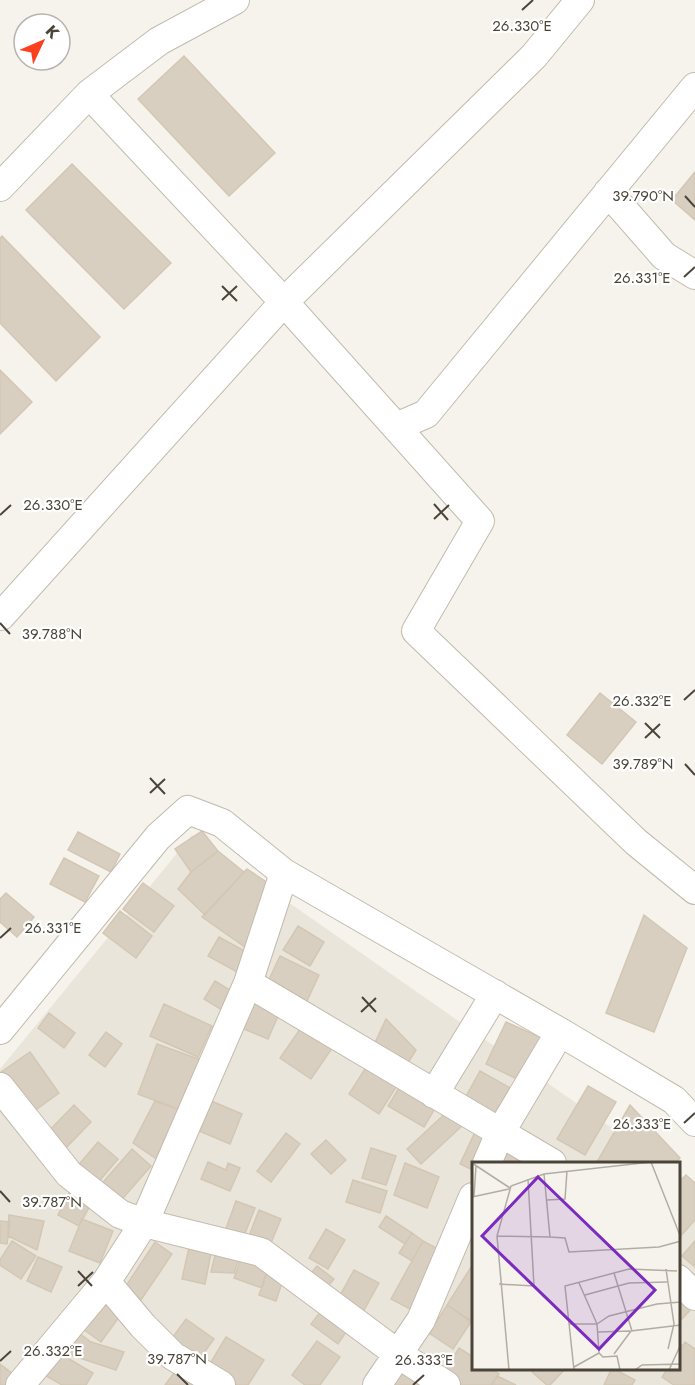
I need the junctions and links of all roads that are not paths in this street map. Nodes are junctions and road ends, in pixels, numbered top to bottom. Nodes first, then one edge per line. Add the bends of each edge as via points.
1 (235, 0) edge
2 (580, 0) edge
3 (695, 87) edge
4 (89, 94) junction
5 (0, 187) edge
6 (608, 192) junction
7 (695, 275) edge
8 (284, 302) junction
9 (396, 426) junction
10 (0, 615) edge
11 (284, 873) junction
12 (695, 890) edge
13 (248, 983) junction
14 (495, 994) junction
15 (0, 1030) edge
16 (560, 1032) junction
17 (0, 1088) edge
18 (434, 1094) junction
19 (695, 1122) edge
20 (500, 1133) junction
21 (487, 1162) edge
22 (550, 1162) edge
23 (472, 1199) edge
24 (144, 1223) junction
25 (680, 1281) edge
26 (106, 1282) junction
27 (695, 1296) edge
28 (398, 1354) junction
29 (21, 1385) edge
30 (221, 1385) edge
31 (377, 1385) edge
32 (446, 1385) edge

1 - 4 street via 159,41
2 - 8 street via 534,56
3 - 6 street
4 - 5 street
4 - 8 street
6 - 7 street via 664,256
6 - 9 street via 426,414
8 - 9 street
8 - 10 street
9 - 12 street via 480,521 416,631 636,842
11 - 13 street
11 - 14 street
11 - 15 street via 222,823 188,810 158,837
13 - 18 street
13 - 24 street
14 - 16 street
14 - 18 street
16 - 19 street via 674,1100
16 - 20 street
17 - 24 street via 69,1174 120,1214
18 - 20 street
20 - 21 street
20 - 22 street
23 - 28 street via 421,1320
24 - 26 street
24 - 28 street via 261,1252
25 - 27 street
26 - 29 street
26 - 30 street via 173,1356
28 - 31 street
28 - 32 street

